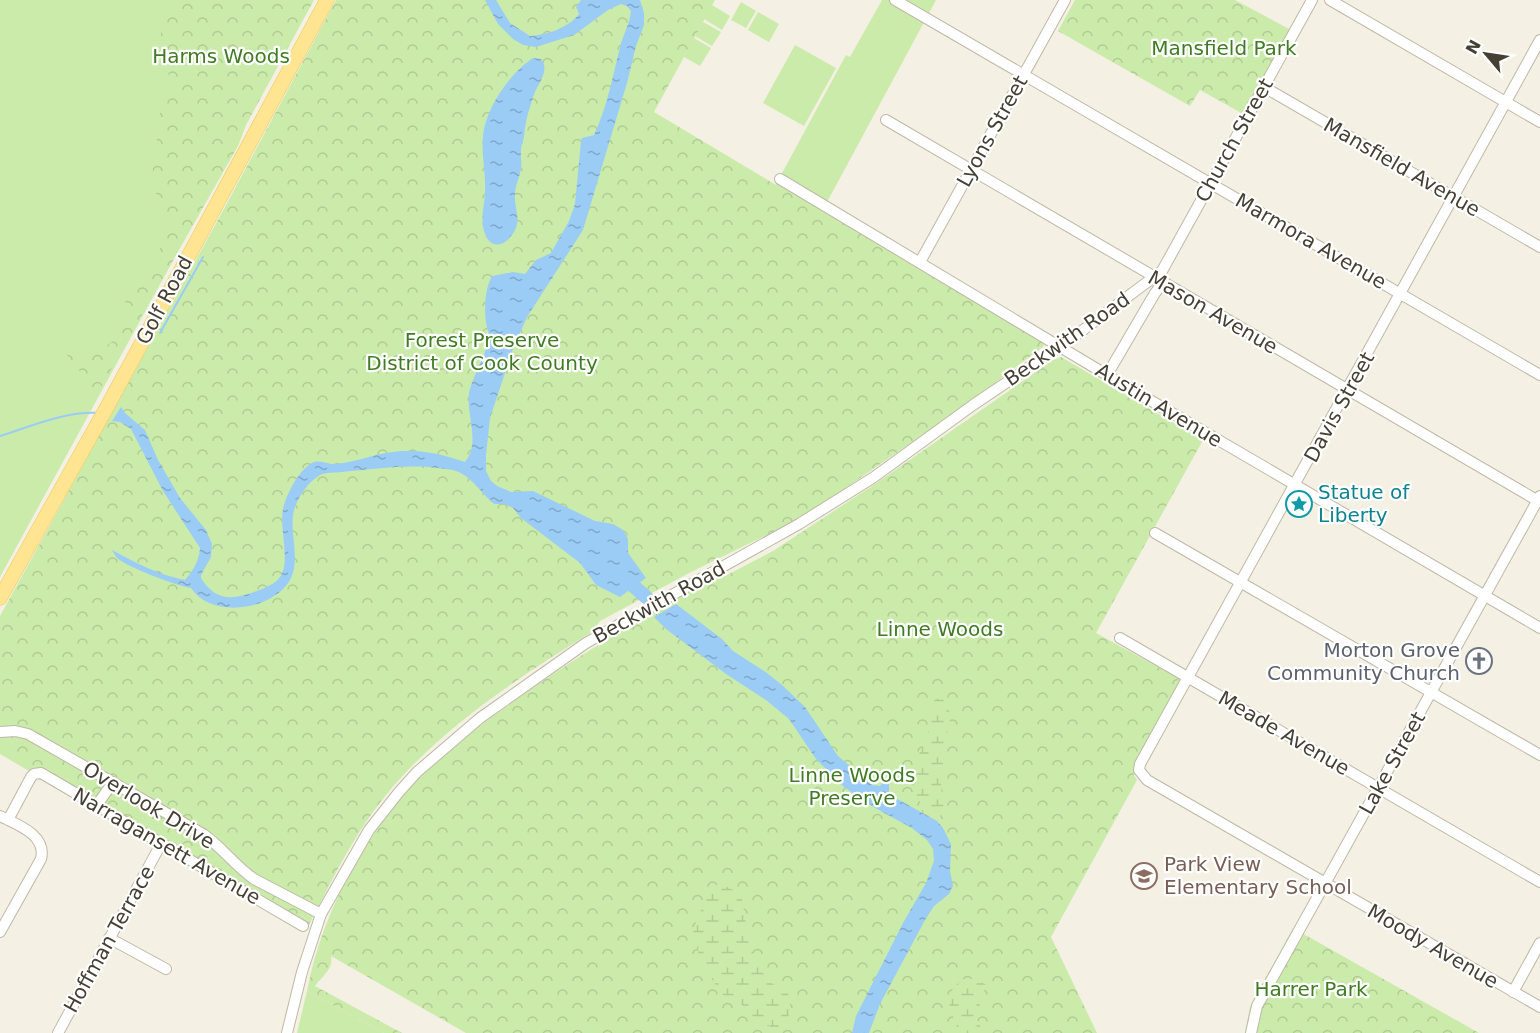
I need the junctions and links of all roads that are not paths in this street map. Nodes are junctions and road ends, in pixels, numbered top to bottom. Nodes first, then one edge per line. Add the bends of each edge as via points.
1 (327, 0) edge
2 (895, 0) edge
3 (1065, 0) edge
4 (1312, 0) edge
5 (1330, 0) edge
6 (1540, 40) edge
7 (1024, 75) junction
8 (1264, 87) junction
9 (1506, 102) junction
10 (886, 120) dead end
11 (1540, 122) edge
12 (971, 170) junction
13 (780, 179) dead end
14 (1210, 183) junction
15 (1454, 197) junction
16 (1540, 247) edge
17 (920, 262) junction
18 (1158, 280) junction
19 (1401, 294) junction
20 (1060, 346) junction
21 (1107, 375) junction
22 (1540, 375) edge
23 (1348, 390) junction
24 (1296, 485) junction
25 (1539, 499) edge
26 (1155, 533) dead end
27 (1242, 582) junction
28 (1485, 596) junction
29 (0, 598) edge
30 (1540, 628) edge
31 (1120, 639) dead end
32 (1189, 678) junction
33 (1431, 692) junction
34 (0, 732) edge
35 (1540, 755) edge
36 (1140, 774) joint
37 (113, 782) junction
38 (1379, 788) junction
39 (97, 805) junction
40 (4, 818) edge
41 (161, 844) junction
42 (1540, 882) edge
43 (1326, 884) junction
44 (321, 914) junction
45 (303, 926) dead end
46 (0, 932) edge
47 (110, 938) junction
48 (1540, 943) edge
49 (166, 969) dead end
50 (1513, 992) junction
51 (1540, 1007) edge
52 (58, 1033) edge
53 (287, 1033) edge
54 (1251, 1033) edge

1 - 29 main road, Golf Road
2 - 7 street, Marmora Avenue
3 - 7 street, Lyons Street
4 - 8 street, Church Street
5 - 9 street
6 - 9 street, Davis Street
7 - 12 street, Lyons Street
7 - 14 street, Marmora Avenue
8 - 14 street, Church Street
8 - 15 street, Mansfield Avenue
9 - 11 street
9 - 15 street, Davis Street
10 - 12 street, Mason Avenue
12 - 17 street, Lyons Street
12 - 18 street, Mason Avenue
13 - 17 street, Austin Avenue
14 - 18 street, Church Street
14 - 19 street, Marmora Avenue
15 - 16 street, Mansfield Avenue
15 - 19 street, Davis Street
17 - 20 street, Austin Avenue
18 - 20 street, Beckwith Road
18 - 21 street, Church Street
18 - 23 street, Mason Avenue
19 - 22 street, Marmora Avenue
19 - 23 street, Davis Street
20 - 21 street, Austin Avenue
20 - 44 street, Beckwith Road via 874,477 799,524 586,643 480,718 399,792 369,830
21 - 24 street, Austin Avenue
23 - 24 street, Davis Street
23 - 25 street, Mason Avenue
24 - 27 street, Davis Street
24 - 28 street, Austin Avenue
25 - 28 street, Lake Street
26 - 27 street
27 - 32 street, Davis Street
27 - 33 street
28 - 30 street, Austin Avenue
28 - 33 street, Lake Street
31 - 32 street, Meade Avenue
32 - 36 street, Davis Street via 1140,764
32 - 38 street, Meade Avenue
33 - 35 street
33 - 38 street, Lake Street
34 - 37 street, Overlook Drive via 28,734
36 - 43 street, Moody Avenue
37 - 39 street
37 - 44 street, Overlook Drive via 203,834 254,879
38 - 42 street, Meade Avenue
38 - 43 street, Lake Street
39 - 40 street, Narragansett Avenue via 37,773
39 - 41 street, Narragansett Avenue
40 - 46 street via 34,835 43,851
41 - 45 street, Narragansett Avenue
41 - 47 street, Hoffman Terrace
43 - 50 street, Moody Avenue
43 - 54 street, Lake Street via 1257,1006
44 - 53 street, Beckwith Road
47 - 49 street
47 - 52 street, Hoffman Terrace
48 - 50 street
50 - 51 street, Moody Avenue

